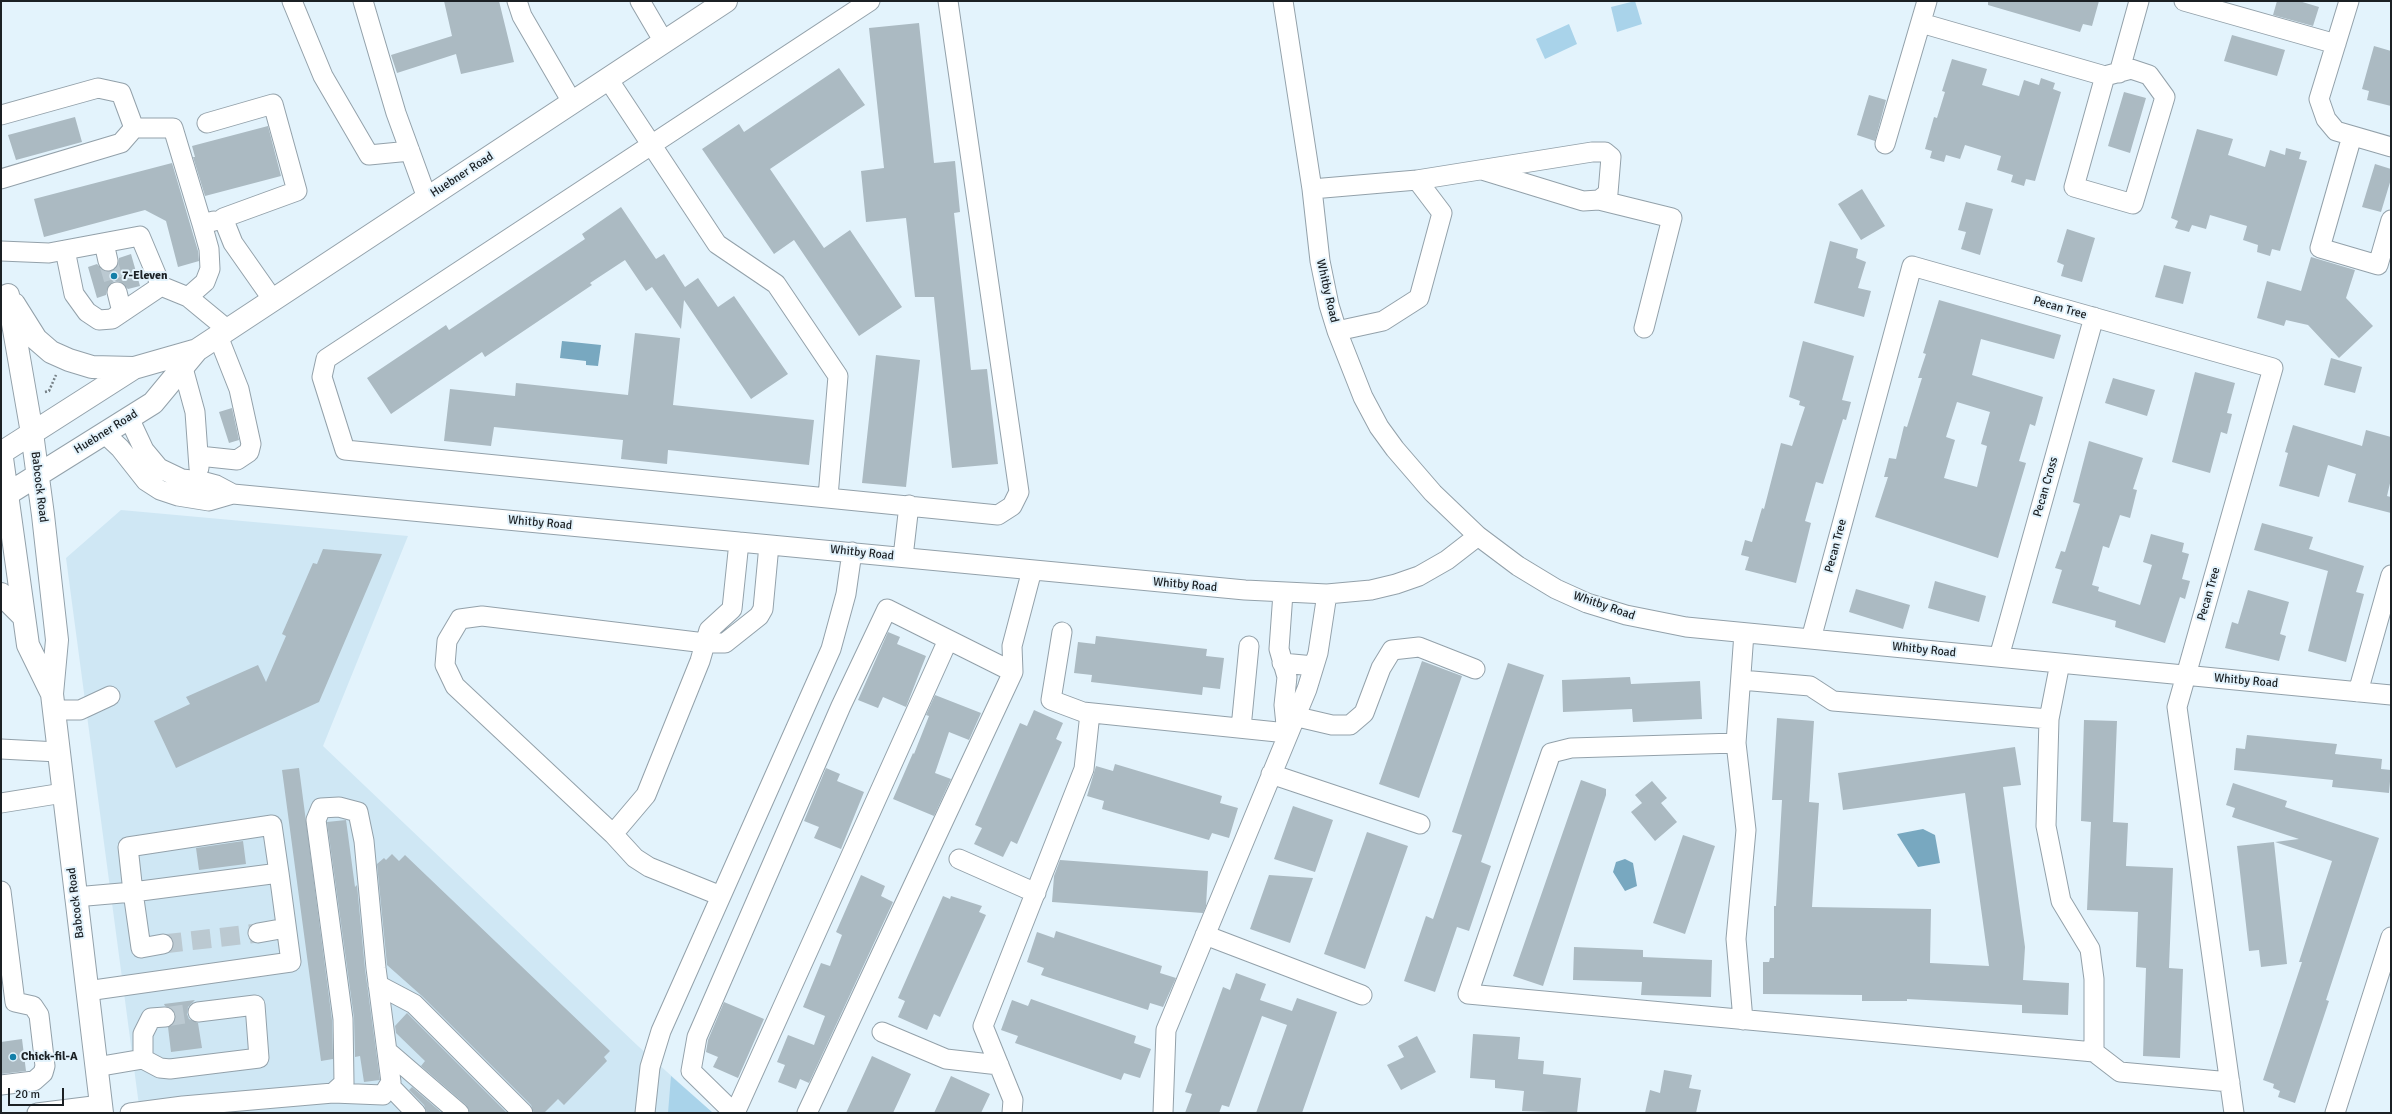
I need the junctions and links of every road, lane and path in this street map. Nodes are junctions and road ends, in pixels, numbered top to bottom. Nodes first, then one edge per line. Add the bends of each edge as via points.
1 (292, 1) edge
2 (362, 1) edge
3 (517, 1) edge
4 (640, 1) edge
5 (726, 1) edge
6 (870, 1) edge
7 (948, 1) edge
8 (1283, 1) edge
9 (1927, 1) edge
10 (2139, 1) edge
11 (2184, 1) edge
12 (2349, 1) edge
13 (1921, 23) junction
14 (664, 42) junction
15 (2336, 44) junction
16 (2112, 74) junction
17 (608, 79) junction
18 (572, 102) junction
19 (1, 115) edge
20 (207, 123) dead end
21 (134, 128) junction
22 (2352, 136) junction
23 (1885, 144) dead end
24 (652, 146) junction
25 (2391, 147) edge
26 (410, 151) junction
27 (1482, 170) junction
28 (1, 179) edge
29 (1417, 180) junction
30 (1312, 189) junction
31 (427, 198) junction
32 (1599, 200) junction
33 (223, 218) junction
34 (2391, 220) edge
35 (202, 224) junction
36 (65, 250) junction
37 (1, 251) edge
38 (161, 286) junction
39 (4, 290) edge
40 (117, 292) tunnel mouth
41 (188, 297) junction
42 (273, 300) junction
43 (122, 312) junction
44 (2094, 317) junction
45 (1644, 328) dead end
46 (1337, 331) junction
47 (223, 333) junction
48 (197, 350) junction
49 (134, 368) junction
50 (182, 368) junction
51 (58, 371) dead end
52 (49, 391) junction
53 (43, 393) dead end
54 (50, 397) dead end
55 (129, 418) junction
56 (32, 433) junction
57 (104, 433) junction
58 (1, 452) edge
59 (199, 456) junction
60 (38, 474) junction
61 (201, 481) junction
62 (233, 494) junction
63 (4, 496) edge
64 (828, 496) junction
65 (909, 505) junction
66 (1478, 536) junction
67 (739, 542) junction
68 (769, 545) junction
69 (852, 552) junction
70 (903, 557) junction
71 (1032, 570) junction
72 (2391, 575) edge
73 (1283, 592) junction
74 (1, 594) edge
75 (1328, 594) junction
76 (732, 609) junction
77 (24, 617) junction
78 (750, 624) junction
79 (1062, 632) dead end
80 (1744, 633) junction
81 (1811, 639) junction
82 (948, 640) junction
83 (705, 643) junction
84 (1248, 646) dead end
85 (1999, 657) junction
86 (1282, 663) junction
87 (2060, 663) junction
88 (1314, 666) junction
89 (1475, 669) dead end
90 (1014, 672) junction
91 (2186, 675) junction
92 (1740, 680) junction
93 (2358, 692) junction
94 (2391, 695) edge
95 (110, 696) dead end
96 (53, 702) junction
97 (1090, 713) junction
98 (2049, 719) junction
99 (1289, 721) junction
100 (1241, 728) junction
101 (1736, 743) junction
102 (1, 748) edge
103 (58, 752) junction
104 (1271, 774) junction
105 (63, 793) junction
106 (1, 803) edge
107 (1420, 824) dead end
108 (614, 834) junction
109 (959, 859) dead end
110 (279, 873) junction
111 (134, 892) junction
112 (1036, 893) junction
113 (721, 896) junction
114 (75, 897) junction
115 (2, 902) edge
116 (286, 928) junction
117 (258, 933) tunnel mouth
118 (1205, 935) junction
119 (2391, 937) edge
120 (163, 944) tunnel mouth
121 (378, 985) junction
122 (87, 991) junction
123 (1362, 995) dead end
124 (198, 1012) tunnel mouth
125 (165, 1017) tunnel mouth
126 (1743, 1020) junction
127 (882, 1032) dead end
128 (387, 1051) junction
129 (2094, 1052) junction
130 (143, 1059) junction
131 (999, 1064) junction
132 (96, 1067) junction
133 (2230, 1082) junction
134 (1, 1085) edge
135 (389, 1085) junction
136 (333, 1093) junction
137 (101, 1109) edge
138 (1164, 1112) edge
139 (37, 1113) edge
140 (130, 1113) edge
141 (416, 1113) edge
142 (458, 1113) edge
143 (523, 1113) edge
144 (645, 1113) edge
145 (734, 1113) edge
146 (807, 1113) edge
147 (1012, 1113) edge
148 (2234, 1113) edge
149 (2335, 1113) edge

1 - 26 street via 322,76 369,155
2 - 26 street
3 - 18 street via 522,16
4 - 14 street
5 - 14 main road, Huebner Road
6 - 24 street
7 - 65 street via 1019,492 1012,506 998,515
8 - 30 street, Whitby Road
9 - 13 street
10 - 16 street
11 - 15 street
12 - 15 street
13 - 16 street
13 - 23 street
14 - 17 main road, Huebner Road
15 - 22 street via 2319,99 2326,119 2336,131
16 - 16 street via 2074,187 2133,204 2165,97 2149,75 2131,69
17 - 18 main road, Huebner Road
17 - 24 street
18 - 31 main road, Huebner Road
19 - 21 street via 98,88 120,93
20 - 33 street via 273,104 297,191
21 - 28 street via 121,143
21 - 35 street via 173,128
22 - 25 street
22 - 34 street via 2320,248 2378,265
24 - 64 street via 717,244 776,284 838,376
24 - 64 street via 326,359 322,377 345,450
26 - 31 street
27 - 29 street
27 - 32 street via 1584,201
27 - 32 street via 1605,152 1611,158 1608,193
29 - 30 street
29 - 46 street via 1442,213 1419,298 1383,321
30 - 46 street, Whitby Road via 1320,260
31 - 42 main road, Huebner Road
32 - 45 street via 1672,218
33 - 35 street
33 - 42 street via 233,243
35 - 41 street via 209,249 210,269 205,282
36 - 37 street via 49,253
36 - 38 street via 106,252 140,236
36 - 43 street via 74,294 87,312 99,320 112,318
38 - 41 street
38 - 43 street
39 - 49 main road via 36,339 51,352 92,367
39 - 56 main road, Babcock Road
40 - 43 street
41 - 47 street
42 - 47 main road, Huebner Road
44 - 81 street, Pecan Tree via 1912,266
44 - 85 street, Pecan Cross
44 - 91 street, Pecan Tree via 2273,368
46 - 66 street, Whitby Road via 1363,398 1379,427 1433,493
47 - 48 main road, Huebner Road
47 - 59 street via 251,444 248,452 237,460
48 - 49 main road, Huebner Road
48 - 50 main road, Huebner Road
49 - 56 main road, Huebner Road
50 - 55 main road, Huebner Road via 153,403
50 - 59 street via 195,412
51 - 52 path
52 - 53 path
52 - 54 path
55 - 57 main road, Huebner Road
55 - 61 street, Whitby Road via 144,450 159,468 182,479
56 - 58 main road, Huebner Road
56 - 60 main road, Babcock Road
57 - 60 main road, Huebner Road
57 - 62 street, Whitby Road via 120,448 146,481 160,490 209,501
58 - 63 main road, Babcock Road
59 - 61 street
60 - 63 main road, Huebner Road
60 - 96 main road, Babcock Road via 57,640
61 - 62 street, Whitby Road
62 - 67 street, Whitby Road
63 - 77 main road, Babcock Road
64 - 65 street
65 - 70 street
66 - 75 street, Whitby Road via 1447,560 1419,576 1371,590
66 - 80 street, Whitby Road via 1518,566 1556,589 1587,603 1626,615 1686,628
67 - 68 street, Whitby Road
67 - 76 street
68 - 69 street, Whitby Road
68 - 78 street via 763,609
69 - 70 street, Whitby Road
69 - 113 street via 846,594 831,649
70 - 71 street, Whitby Road
71 - 73 street, Whitby Road
71 - 90 street via 1012,646
72 - 93 street
73 - 75 street, Whitby Road
73 - 86 street via 1279,648
74 - 77 main road
75 - 88 street
76 - 78 street
76 - 83 street via 709,630
77 - 96 main road, Babcock Road via 28,645
78 - 83 street via 725,643
79 - 97 street via 1051,700
80 - 81 street, Whitby Road
80 - 92 street
81 - 85 street, Whitby Road
82 - 90 street
82 - 145 street
82 - 145 street via 887,609 841,706 697,1037 691,1071
83 - 108 street via 646,795
83 - 108 street via 482,616 460,619 447,641 446,665 455,686
84 - 100 street
85 - 87 street, Whitby Road
86 - 88 street
86 - 99 street via 1287,677
87 - 91 street, Whitby Road
87 - 98 street
88 - 99 street
89 - 99 street via 1419,647 1392,650 1381,668 1364,713 1350,725
90 - 146 street
91 - 93 street, Whitby Road
91 - 133 street via 2177,707
92 - 98 street via 1810,686 1832,701
92 - 101 street
93 - 94 street, Whitby Road
95 - 96 street via 80,710
96 - 103 main road, Babcock Road
97 - 100 street
97 - 112 street via 1084,769
98 - 129 street via 2046,826 2062,901 2090,949 2094,979
99 - 100 street
99 - 104 street
101 - 126 street via 1746,830 1736,939
101 - 126 street via 1571,748 1551,754 1468,994
102 - 103 street
103 - 105 main road, Babcock Road
104 - 107 street
104 - 118 street
105 - 106 street
105 - 114 main road, Babcock Road
108 - 113 street via 635,858 650,867
109 - 112 street
110 - 111 street
110 - 111 street via 272,825 128,847
110 - 116 street
111 - 114 street
111 - 120 street via 141,948
112 - 131 street via 983,1026
113 - 144 street via 661,1031 650,1067
114 - 122 main road, Babcock Road
115 - 134 street via 15,1002 33,1006 39,1015 45,1066 43,1073 34,1080
116 - 117 street
116 - 122 street via 291,962
118 - 123 street
118 - 138 street via 1166,1030
119 - 149 street
121 - 128 street
121 - 136 street via 364,841 358,812 338,807 321,808 316,820 343,1019 344,1083
121 - 143 street via 414,1004
122 - 132 main road, Babcock Road
124 - 130 street via 255,1005 259,1058 170,1070
125 - 130 street via 151,1018 143,1034
126 - 129 street
127 - 131 street via 946,1059
128 - 135 street via 391,1082
128 - 142 street
129 - 133 street via 2120,1072
130 - 132 street
131 - 147 street via 1013,1100
132 - 137 main road, Babcock Road
133 - 148 street
135 - 136 street via 383,1095
135 - 141 street
136 - 140 street
137 - 139 street

